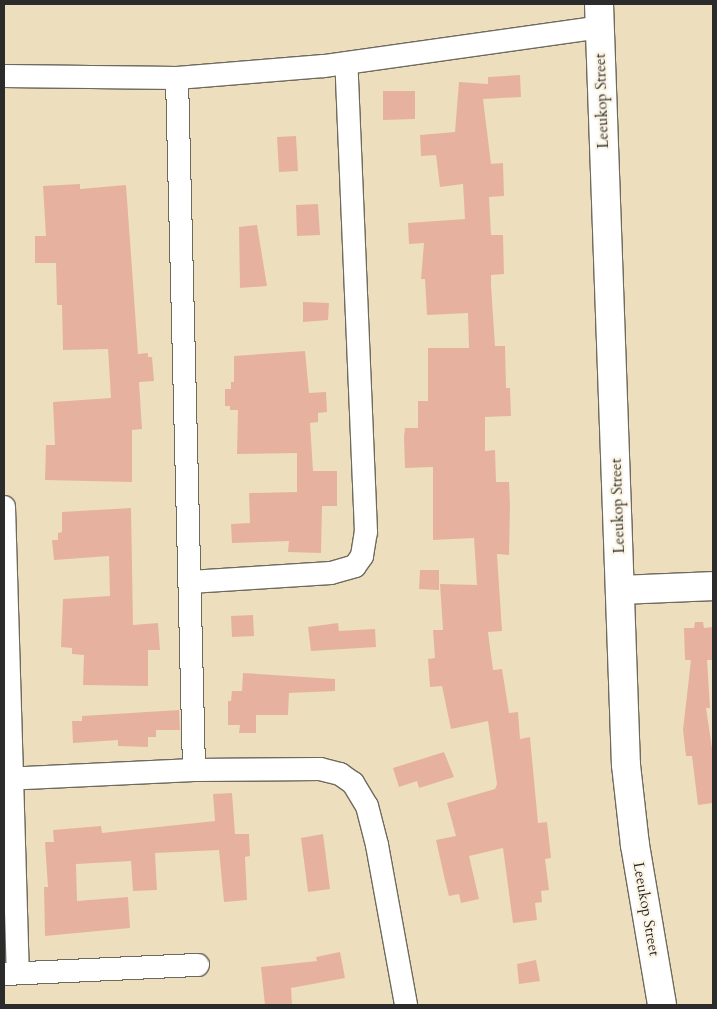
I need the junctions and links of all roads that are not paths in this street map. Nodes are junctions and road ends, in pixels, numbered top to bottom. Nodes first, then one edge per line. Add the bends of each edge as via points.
1 (599, 15) edge
2 (346, 63) junction
3 (4, 76) edge
4 (177, 78) junction
5 (4, 508) edge
6 (190, 582) junction
7 (713, 586) edge
8 (622, 590) junction
9 (194, 770) junction
10 (8, 779) edge
11 (198, 965) dead end
12 (11, 974) edge
13 (406, 1005) edge
14 (662, 1005) edge

1 - 2 street
1 - 8 street, Leeukop Street
2 - 4 street
2 - 6 street via 366,532 362,556 355,566 332,573
3 - 4 street
4 - 6 street
5 - 10 street
6 - 9 street
7 - 8 street
8 - 14 street, Leeukop Street via 626,765 635,845
9 - 10 street
9 - 13 street via 320,769 340,774 354,783 367,806 377,845
10 - 12 street
11 - 12 street

